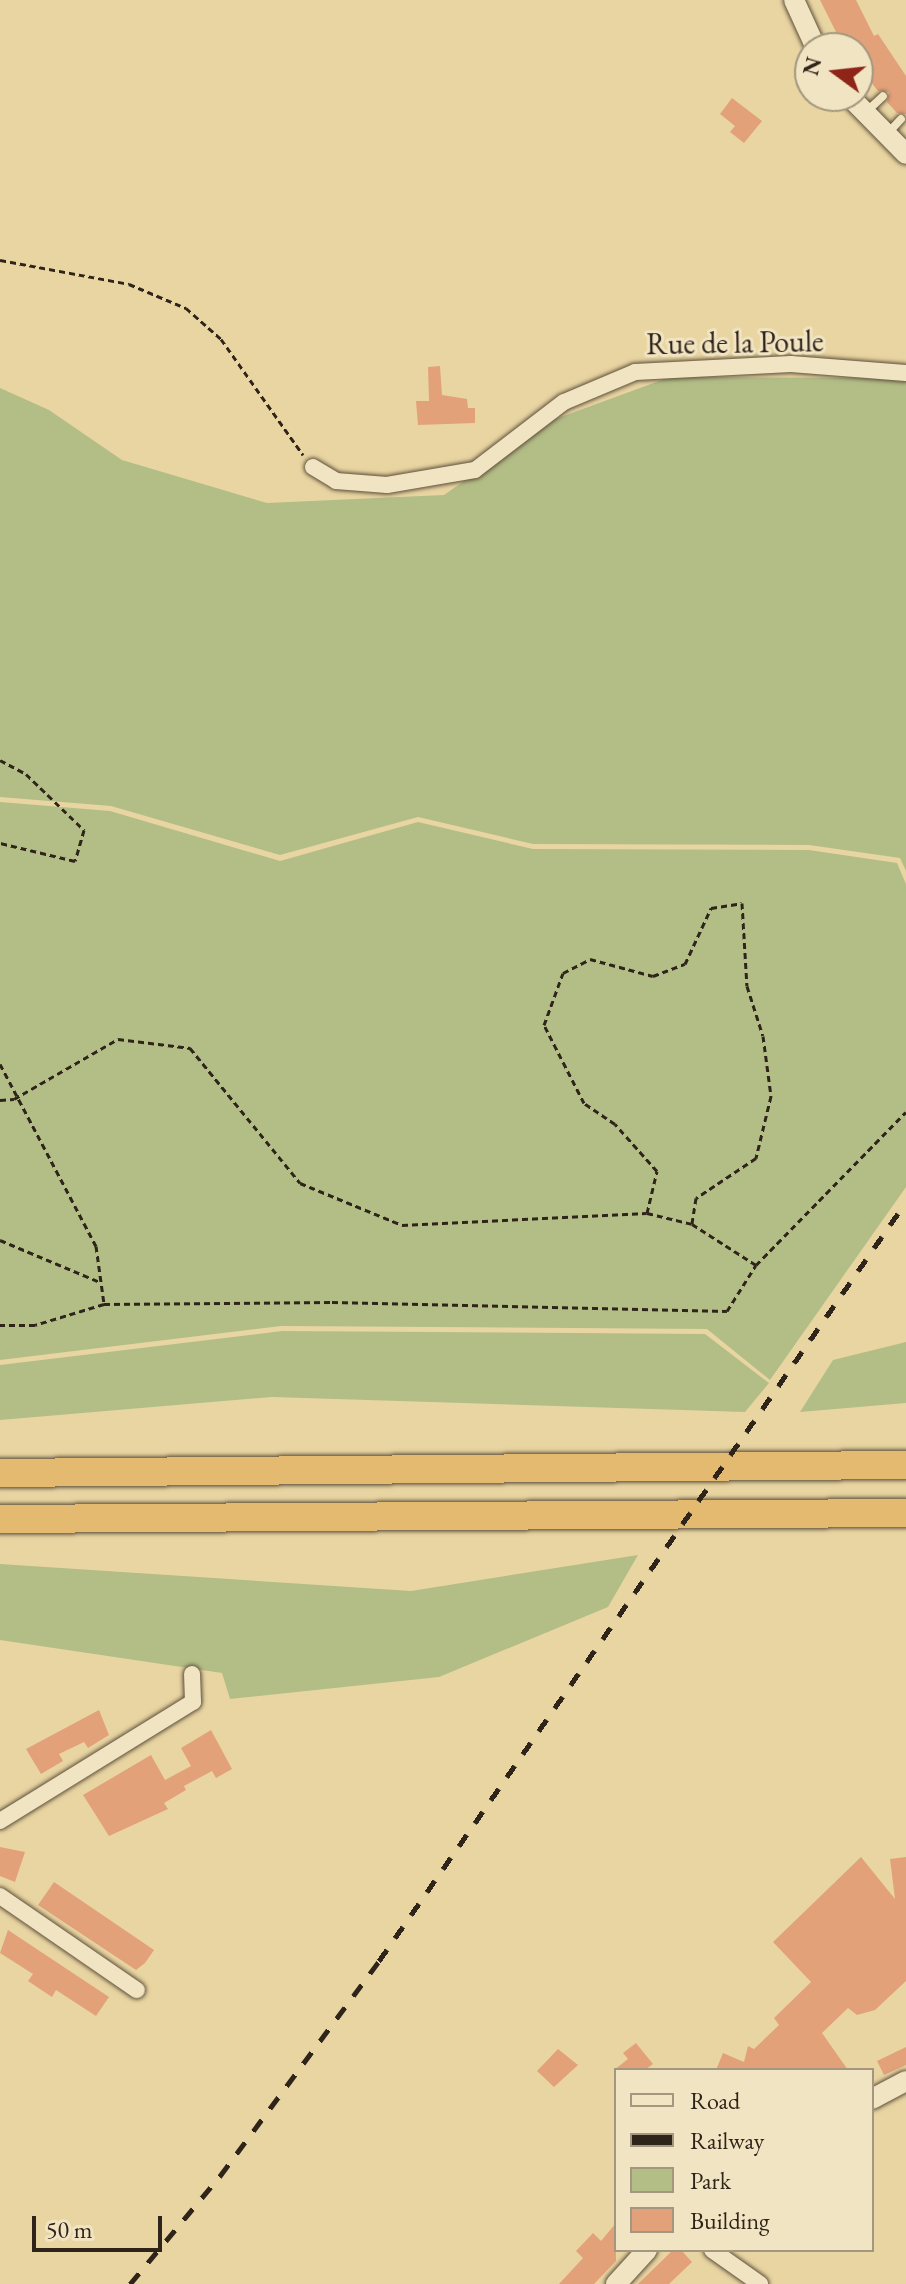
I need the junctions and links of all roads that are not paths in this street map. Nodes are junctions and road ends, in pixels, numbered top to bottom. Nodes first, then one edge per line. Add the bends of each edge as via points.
1 (794, 0) edge
2 (809, 32) edge
3 (883, 96) dead end
4 (864, 114) joint
5 (901, 119) dead end
6 (886, 135) junction
7 (906, 154) edge
8 (906, 373) edge
9 (313, 467) road end
10 (906, 1465) edge
11 (0, 1473) edge
12 (906, 1513) edge
13 (0, 1519) edge
14 (192, 1674) dead end
15 (0, 1821) edge
16 (0, 1896) edge
17 (137, 1990) dead end
18 (906, 2081) edge
19 (874, 2098) edge
20 (645, 2252) edge
21 (715, 2252) edge
22 (616, 2284) edge
23 (760, 2284) edge

1 - 2 street
3 - 4 lane
4 - 6 street
5 - 6 lane
6 - 7 street
8 - 9 street, Rue de la Poule via 791,364 635,372 564,402 475,470 387,485 336,481
10 - 11 highway
12 - 13 highway
14 - 15 street via 193,1702
16 - 17 street
18 - 19 street
20 - 22 street
21 - 23 street

